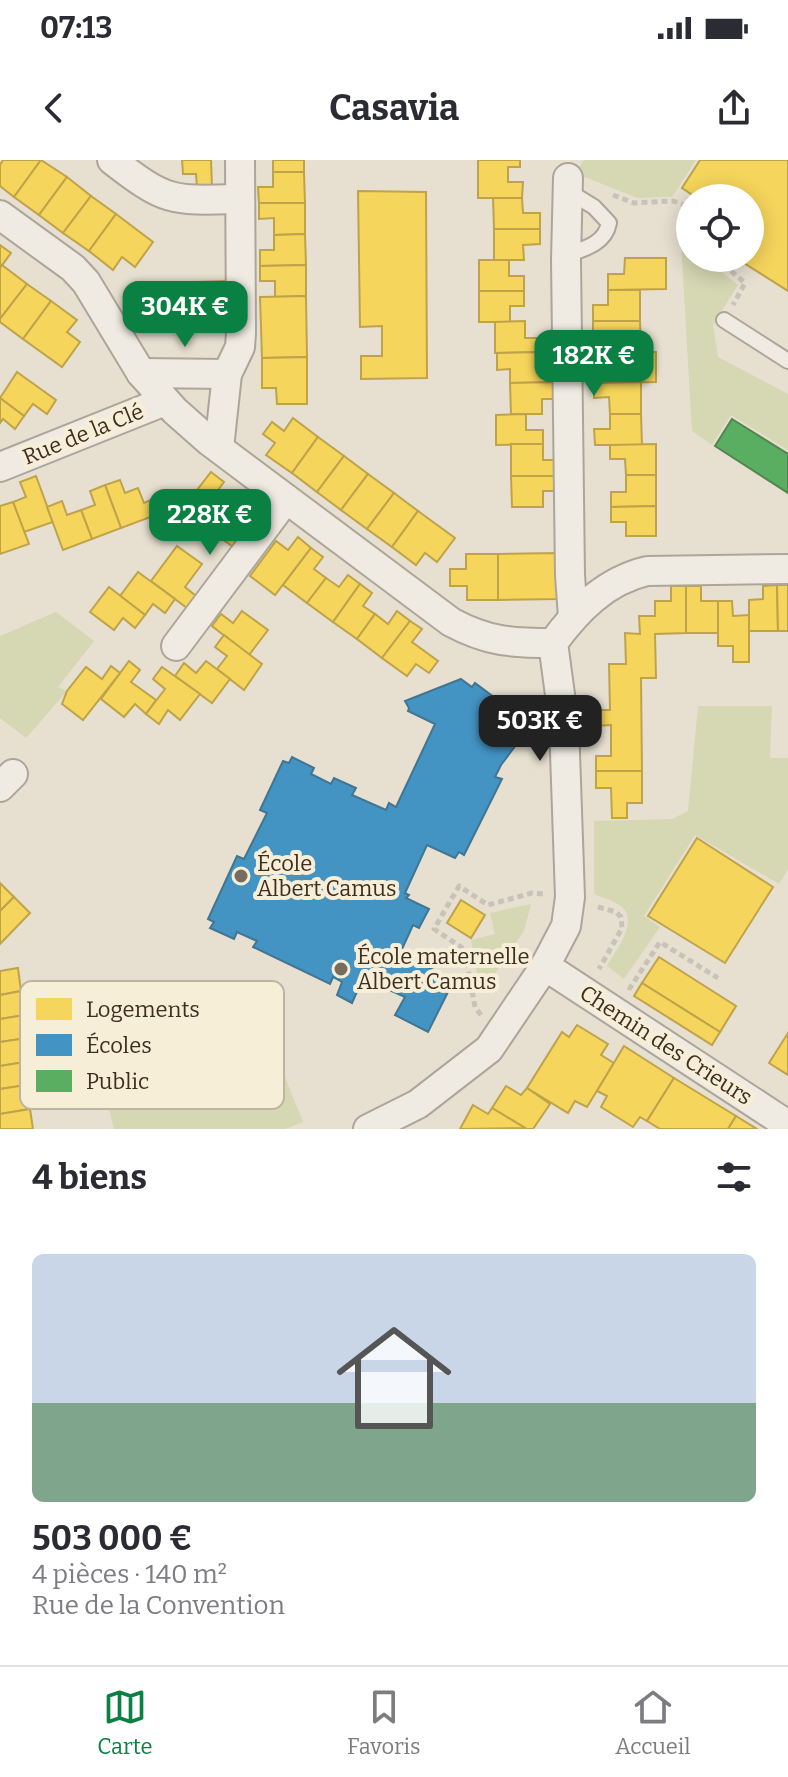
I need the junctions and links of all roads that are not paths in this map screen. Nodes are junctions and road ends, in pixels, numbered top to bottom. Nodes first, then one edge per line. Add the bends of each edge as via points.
1 (112, 160) edge
2 (240, 160) edge
3 (568, 184) joint
4 (239, 199) junction
5 (0, 215) edge
6 (566, 255) junction
7 (724, 320) road end
8 (788, 361) edge
9 (141, 373) junction
10 (227, 374) junction
11 (165, 401) junction
12 (219, 448) junction
13 (0, 467) edge
14 (286, 499) junction
15 (788, 569) edge
16 (573, 618) junction
17 (553, 643) junction
18 (176, 646) dead end
19 (545, 966) junction
20 (788, 1125) edge
21 (368, 1129) edge

1 - 4 street via 154,192 173,199
2 - 4 street
3 - 6 street
3 - 6 lane via 609,223 597,242
4 - 10 street via 241,333
5 - 9 street via 86,282
6 - 16 street
7 - 8 lane
9 - 10 street
9 - 11 street
10 - 12 street
11 - 12 street
11 - 13 street, Rue de la Clé
12 - 14 street
14 - 17 street via 476,636 503,643
14 - 18 street
15 - 16 street via 627,575
16 - 17 street
17 - 19 street via 564,724 570,897 566,926
19 - 20 street, Chemin des Crieurs
19 - 21 street via 499,1038 478,1059 418,1104

